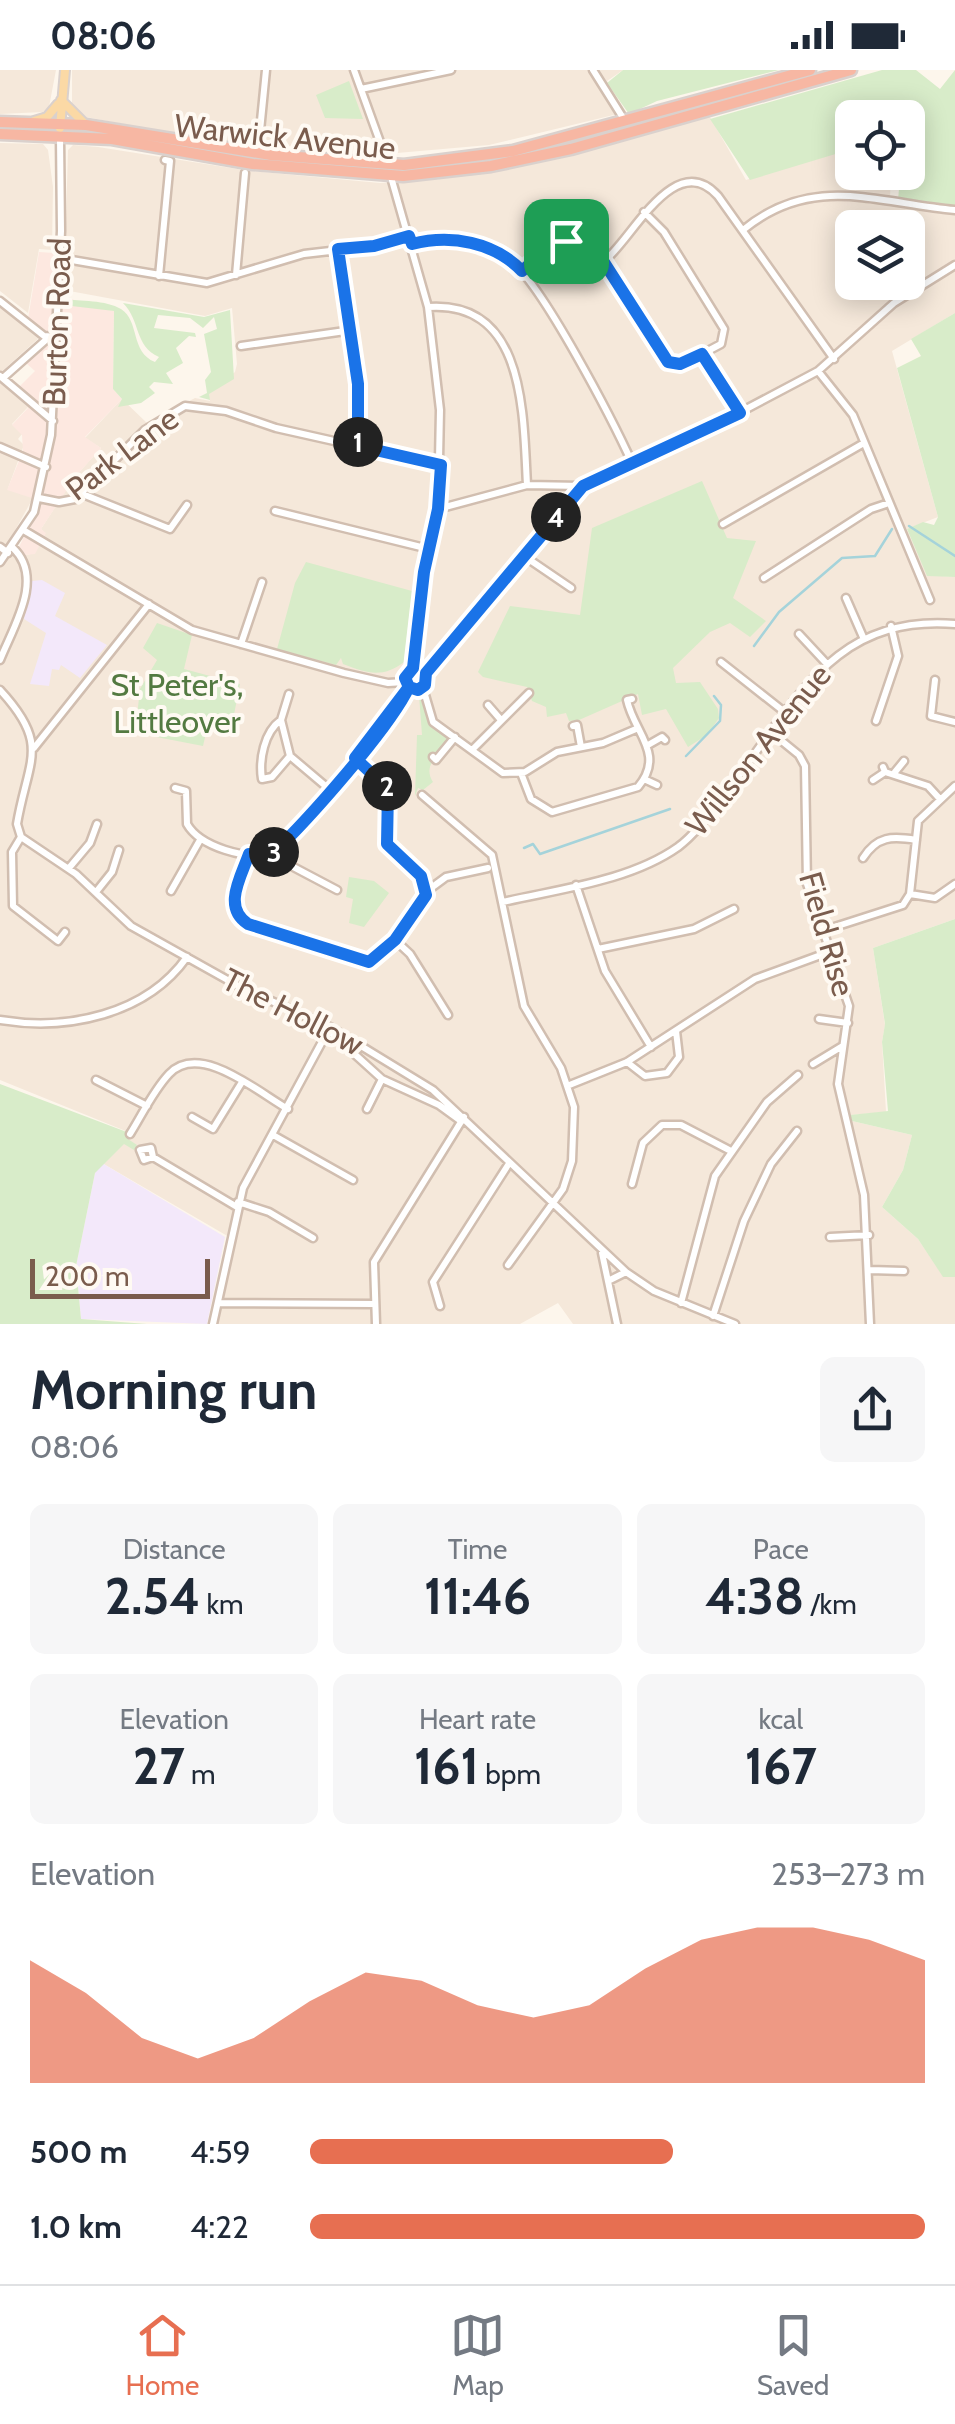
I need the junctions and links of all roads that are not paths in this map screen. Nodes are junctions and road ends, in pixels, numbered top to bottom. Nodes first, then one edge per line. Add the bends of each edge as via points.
1 (65, 70) edge
2 (266, 70) edge
3 (354, 70) edge
4 (451, 70) edge
5 (593, 70) edge
6 (810, 70) edge
7 (851, 70) edge
8 (361, 89) junction
9 (61, 100) junction
10 (0, 122) edge
11 (29, 122) junction
12 (625, 122) junction
13 (60, 123) junction
14 (86, 125) junction
15 (0, 134) edge
16 (60, 138) junction
17 (112, 140) junction
18 (259, 141) dead end
19 (165, 160) dead end
20 (390, 171) junction
21 (245, 172) dead end
22 (955, 210) edge
23 (644, 212) junction
24 (742, 230) junction
25 (411, 240) junction
26 (338, 249) junction
27 (60, 258) junction
28 (604, 262) junction
29 (955, 265) edge
30 (522, 271) junction
31 (236, 275) junction
32 (159, 276) junction
33 (0, 301) edge
34 (428, 307) junction
35 (352, 330) junction
36 (52, 338) junction
37 (241, 346) dead end
38 (702, 354) junction
39 (834, 360) junction
40 (818, 371) junction
41 (2, 377) edge
42 (740, 413) junction
43 (53, 421) junction
44 (864, 443) junction
45 (358, 446) junction
46 (0, 447) edge
47 (441, 465) junction
48 (633, 465) junction
49 (46, 467) junction
50 (527, 485) junction
51 (583, 486) junction
52 (80, 493) junction
53 (39, 498) junction
54 (890, 503) junction
55 (187, 506) dead end
56 (438, 509) junction
57 (275, 512) dead end
58 (723, 524) dead end
59 (25, 531) junction
60 (0, 547) edge
61 (429, 549) junction
62 (10, 550) junction
63 (524, 556) junction
64 (0, 562) edge
65 (764, 578) dead end
66 (262, 582) dead end
67 (571, 588) dead end
68 (846, 598) dead end
69 (930, 600) dead end
70 (149, 604) junction
71 (955, 624) edge
72 (891, 626) junction
73 (800, 634) dead end
74 (864, 637) junction
75 (241, 644) junction
76 (0, 660) edge
77 (721, 662) dead end
78 (826, 663) junction
79 (413, 668) junction
80 (426, 673) junction
81 (934, 680) dead end
82 (407, 684) junction
83 (423, 688) junction
84 (0, 690) edge
85 (289, 694) dead end
86 (529, 694) dead end
87 (632, 699) dead end
88 (488, 705) dead end
89 (787, 714) junction
90 (280, 720) junction
91 (501, 720) junction
92 (876, 721) dead end
93 (955, 722) edge
94 (28, 726) junction
95 (573, 726) dead end
96 (636, 729) junction
97 (48, 732) junction
98 (772, 733) junction
99 (455, 737) junction
100 (664, 740) dead end
101 (648, 744) junction
102 (582, 747) junction
103 (34, 748) junction
104 (472, 750) junction
105 (290, 756) junction
106 (355, 758) junction
107 (434, 758) dead end
108 (904, 762) dead end
109 (895, 772) junction
110 (521, 773) junction
111 (644, 779) junction
112 (874, 780) dead end
113 (657, 785) dead end
114 (955, 786) edge
115 (175, 788) dead end
116 (329, 789) junction
117 (422, 795) dead end
118 (940, 798) junction
119 (97, 824) dead end
120 (21, 836) junction
121 (200, 840) junction
122 (916, 840) junction
123 (90, 843) junction
124 (101, 850) dead end
125 (119, 850) dead end
126 (276, 851) junction
127 (249, 854) junction
128 (862, 858) dead end
129 (69, 868) junction
130 (488, 868) dead end
131 (955, 884) edge
132 (576, 885) junction
133 (337, 890) dead end
134 (171, 891) dead end
135 (96, 892) junction
136 (427, 892) junction
137 (910, 894) junction
138 (503, 902) junction
139 (734, 909) dead end
140 (822, 931) junction
141 (66, 932) dead end
142 (395, 940) junction
143 (598, 949) junction
144 (829, 952) junction
145 (188, 956) junction
146 (448, 1015) dead end
147 (818, 1019) dead end
148 (0, 1020) edge
149 (848, 1023) junction
150 (329, 1029) junction
151 (676, 1032) junction
152 (842, 1046) junction
153 (651, 1047) junction
154 (628, 1062) junction
155 (812, 1064) dead end
156 (798, 1075) dead end
157 (96, 1080) dead end
158 (382, 1080) junction
159 (242, 1082) junction
160 (567, 1086) junction
161 (148, 1106) junction
162 (288, 1109) junction
163 (367, 1109) dead end
164 (192, 1117) dead end
165 (463, 1119) junction
166 (798, 1131) dead end
167 (130, 1134) dead end
168 (273, 1136) junction
169 (730, 1150) junction
170 (153, 1158) dead end
171 (508, 1164) junction
172 (353, 1180) dead end
173 (632, 1184) dead end
174 (238, 1204) junction
175 (551, 1205) junction
176 (869, 1235) junction
177 (830, 1237) dead end
178 (313, 1238) dead end
179 (602, 1252) junction
180 (508, 1265) dead end
181 (870, 1270) junction
182 (904, 1270) dead end
183 (626, 1272) junction
184 (608, 1281) junction
185 (218, 1303) junction
186 (681, 1303) junction
187 (374, 1304) junction
188 (440, 1306) dead end
189 (713, 1316) junction
190 (213, 1324) edge
191 (376, 1324) edge
192 (617, 1324) edge
193 (735, 1324) edge
194 (870, 1324) edge

1 - 9 main road, Burton Road
2 - 18 street
3 - 8 street
4 - 8 street
5 - 12 street
6 - 12 highway, Warwick Avenue
7 - 20 highway, Warwick Avenue via 514,162
8 - 20 street
9 - 11 main road via 47,117
9 - 13 main road, Burton Road
9 - 14 main road
10 - 11 highway
11 - 13 highway
12 - 20 highway, Warwick Avenue
13 - 14 highway, Warwick Avenue
13 - 16 main road, Burton Road
13 - 17 highway
14 - 20 highway, Warwick Avenue
15 - 16 highway, Warwick Avenue
16 - 17 highway, Warwick Avenue
16 - 27 street, Burton Road
17 - 20 highway, Warwick Avenue via 254,164
19 - 32 street via 170,161
20 - 25 street
21 - 31 street
22 - 24 street via 838,193 780,208
23 - 24 street via 680,184 698,182 717,194
23 - 28 street
23 - 38 street via 664,232 724,329 722,343
24 - 39 street
25 - 26 street
25 - 30 street via 472,243
25 - 34 street
26 - 31 street
26 - 35 street
27 - 32 street
27 - 36 street, Burton Road
28 - 30 street via 589,246 570,241 552,246
28 - 38 street via 668,362
29 - 39 street via 894,303
30 - 48 street via 608,410
31 - 32 street via 202,284
33 - 36 street
34 - 47 street
34 - 50 street via 472,312 502,338 518,395
35 - 37 street
35 - 45 street
36 - 41 street
36 - 43 street, Burton Road
38 - 42 street
39 - 40 street
40 - 42 street
40 - 44 street via 853,414
41 - 43 street
42 - 48 street
43 - 49 street, Burton Road
44 - 54 street
44 - 58 street
45 - 47 street
45 - 52 street, Park Lane via 182,406 112,458
46 - 49 street
47 - 56 street
48 - 51 street
49 - 53 street, Burton Road
50 - 51 street
50 - 56 street
51 - 63 street
52 - 53 street, Park Lane via 65,502
52 - 55 street via 170,529
53 - 59 street, Burton Road
54 - 65 street
54 - 69 street
56 - 61 street
57 - 61 street
59 - 62 street, Burton Road
59 - 70 street
60 - 62 street
61 - 79 street
62 - 64 street, Burton Road
62 - 76 street via 24,568 27,591
63 - 67 street
63 - 80 street
66 - 75 street
68 - 74 street
70 - 75 street via 183,626
70 - 97 street
71 - 72 street, Willson Avenue
72 - 74 street, Willson Avenue
72 - 92 street via 898,656
73 - 78 street
74 - 78 street, Willson Avenue
75 - 82 street
77 - 89 street
78 - 89 street, Willson Avenue
79 - 80 street
79 - 82 street
80 - 83 street
81 - 93 street via 931,716
82 - 83 street
82 - 106 street
83 - 99 street via 431,720
84 - 94 street
85 - 90 street
86 - 91 street
87 - 96 street via 627,700
88 - 91 street
89 - 98 street, Willson Avenue
90 - 105 street
90 - 105 street via 264,746 262,779
91 - 104 street
94 - 97 street
94 - 103 street
95 - 102 street
96 - 101 street
96 - 102 street
97 - 103 street
98 - 132 street, Willson Avenue via 680,845 656,860
98 - 140 street, Field Rise via 804,766 807,884
99 - 104 street
99 - 107 street
100 - 101 street
101 - 111 street
102 - 110 street via 557,752
103 - 120 street via 16,824
104 - 110 street via 498,771
105 - 116 street
106 - 116 street
106 - 136 street via 388,789 387,844 421,876
108 - 109 street
109 - 112 street via 884,769
109 - 118 street
110 - 111 street via 530,799 556,812
111 - 113 street
114 - 118 street
115 - 121 street via 186,790 186,824
116 - 126 street
117 - 138 street via 490,852
118 - 122 street via 918,820
119 - 123 street
120 - 129 street, The Hollow
120 - 141 street via 12,852 12,906 58,941
121 - 127 street
121 - 134 street
122 - 128 street via 870,842
122 - 137 street
123 - 124 street
123 - 129 street
125 - 135 street
126 - 127 street
126 - 133 street via 282,862
127 - 142 street via 234,905 248,924 362,962 380,958
129 - 135 street, The Hollow
130 - 136 street via 446,877
131 - 137 street via 936,898
132 - 138 street, Willson Avenue
132 - 143 street
135 - 145 street, The Hollow via 118,917
136 - 142 street
137 - 140 street via 892,910
138 - 160 street via 524,1006
139 - 143 street via 694,930
140 - 144 street, Field Rise
142 - 146 street
143 - 153 street via 614,990
144 - 149 street, Field Rise via 849,1006
144 - 151 street via 755,979
145 - 148 street via 152,991 104,1015 52,1024
145 - 150 street, The Hollow
147 - 149 street
149 - 152 street, Field Rise
150 - 158 street
150 - 162 street
150 - 165 street, The Hollow via 434,1090
151 - 153 street
151 - 154 street via 679,1057 667,1073 645,1076
152 - 155 street
152 - 176 street, Field Rise via 838,1084
153 - 154 street
154 - 160 street
156 - 169 street
157 - 161 street
158 - 163 street
158 - 165 street
159 - 161 street via 214,1066 184,1064
159 - 162 street
159 - 164 street via 213,1129
160 - 175 street via 575,1118 572,1161
161 - 167 street
162 - 168 street
165 - 171 street, The Hollow
165 - 187 street via 374,1262
166 - 189 street via 772,1164 744,1221
168 - 172 street
168 - 174 street
169 - 173 street via 685,1127 662,1125 643,1143
169 - 186 street via 714,1176
170 - 174 street
171 - 175 street, The Hollow
171 - 188 street via 433,1282
174 - 178 street via 270,1212
174 - 185 street
175 - 179 street, The Hollow
175 - 180 street
176 - 177 street
176 - 181 street, Field Rise
179 - 183 street, The Hollow
179 - 184 street
181 - 182 street
181 - 194 street, Field Rise
183 - 184 street
183 - 186 street, The Hollow
184 - 192 street
185 - 187 street
185 - 190 street
186 - 189 street, The Hollow
187 - 191 street
189 - 193 street, The Hollow

